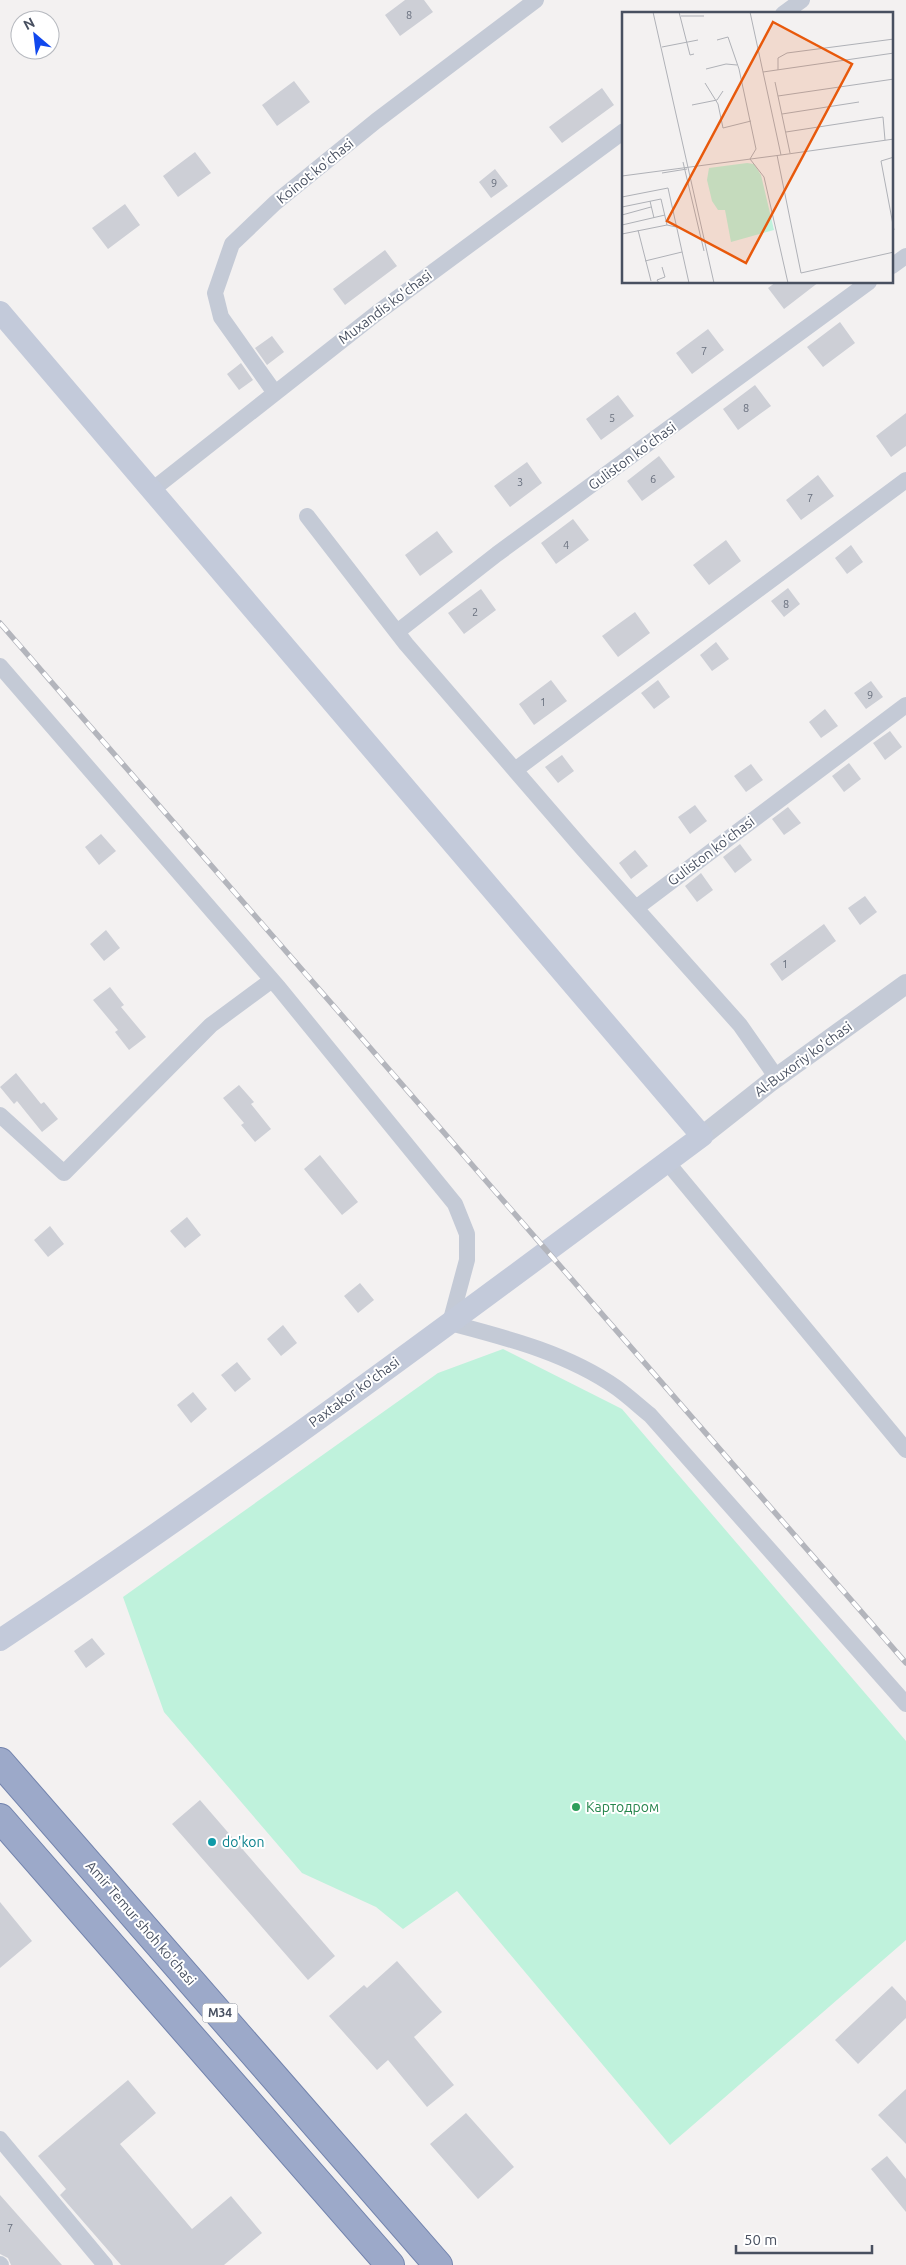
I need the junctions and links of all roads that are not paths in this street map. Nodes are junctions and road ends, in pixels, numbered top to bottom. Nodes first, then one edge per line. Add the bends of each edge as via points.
1 (536, 0) edge
2 (802, 0) edge
3 (786, 12) edge
4 (622, 132) edge
5 (906, 256) edge
6 (894, 265) edge
7 (866, 284) edge
8 (0, 312) edge
9 (275, 393) junction
10 (906, 480) edge
11 (152, 490) junction
12 (307, 516) dead end
13 (397, 632) junction
14 (0, 666) edge
15 (906, 705) edge
16 (515, 770) junction
17 (636, 908) junction
18 (272, 980) junction
19 (906, 984) edge
20 (777, 1078) junction
21 (0, 1115) edge
22 (702, 1136) junction
23 (667, 1162) junction
24 (450, 1322) junction
25 (906, 1450) edge
26 (0, 1640) edge
27 (906, 1704) edge
28 (0, 1762) edge
29 (0, 1818) edge
30 (0, 2139) edge
31 (361, 2174) junction
32 (334, 2200) junction
33 (105, 2265) edge
34 (390, 2265) edge
35 (438, 2265) edge

1 - 9 street, Koinot ko'chasi via 376,120 275,203 232,244 216,293 221,316
2 - 3 street
4 - 9 street, Muxandis ko'chasi via 376,313
5 - 6 street
7 - 13 street, Guliston ko'chasi
8 - 11 main road
9 - 11 street, Muxandis ko'chasi
10 - 16 street
11 - 22 main road
12 - 13 street
13 - 16 street
14 - 18 street
15 - 17 street, Guliston ko'chasi
16 - 17 street
17 - 20 street via 740,1025
18 - 21 street via 211,1025 64,1173
18 - 24 street via 455,1204 467,1234 466,1260
19 - 20 street, Al-Buxoriy ko'chasi
20 - 22 street, Al-Buxoriy ko'chasi
22 - 23 main road, Paxtakor ko'chasi
23 - 24 main road, Paxtakor ko'chasi
23 - 25 street
24 - 26 main road, Paxtakor ko'chasi via 116,1563
24 - 27 street via 545,1350 616,1388 650,1415
28 - 31 highway, Amir Temur shoh ko'chasi / M34
29 - 32 highway, M34
30 - 33 street
31 - 32 highway
31 - 35 highway, Amir Temur shoh ko'chasi / M34
32 - 34 highway, M34

